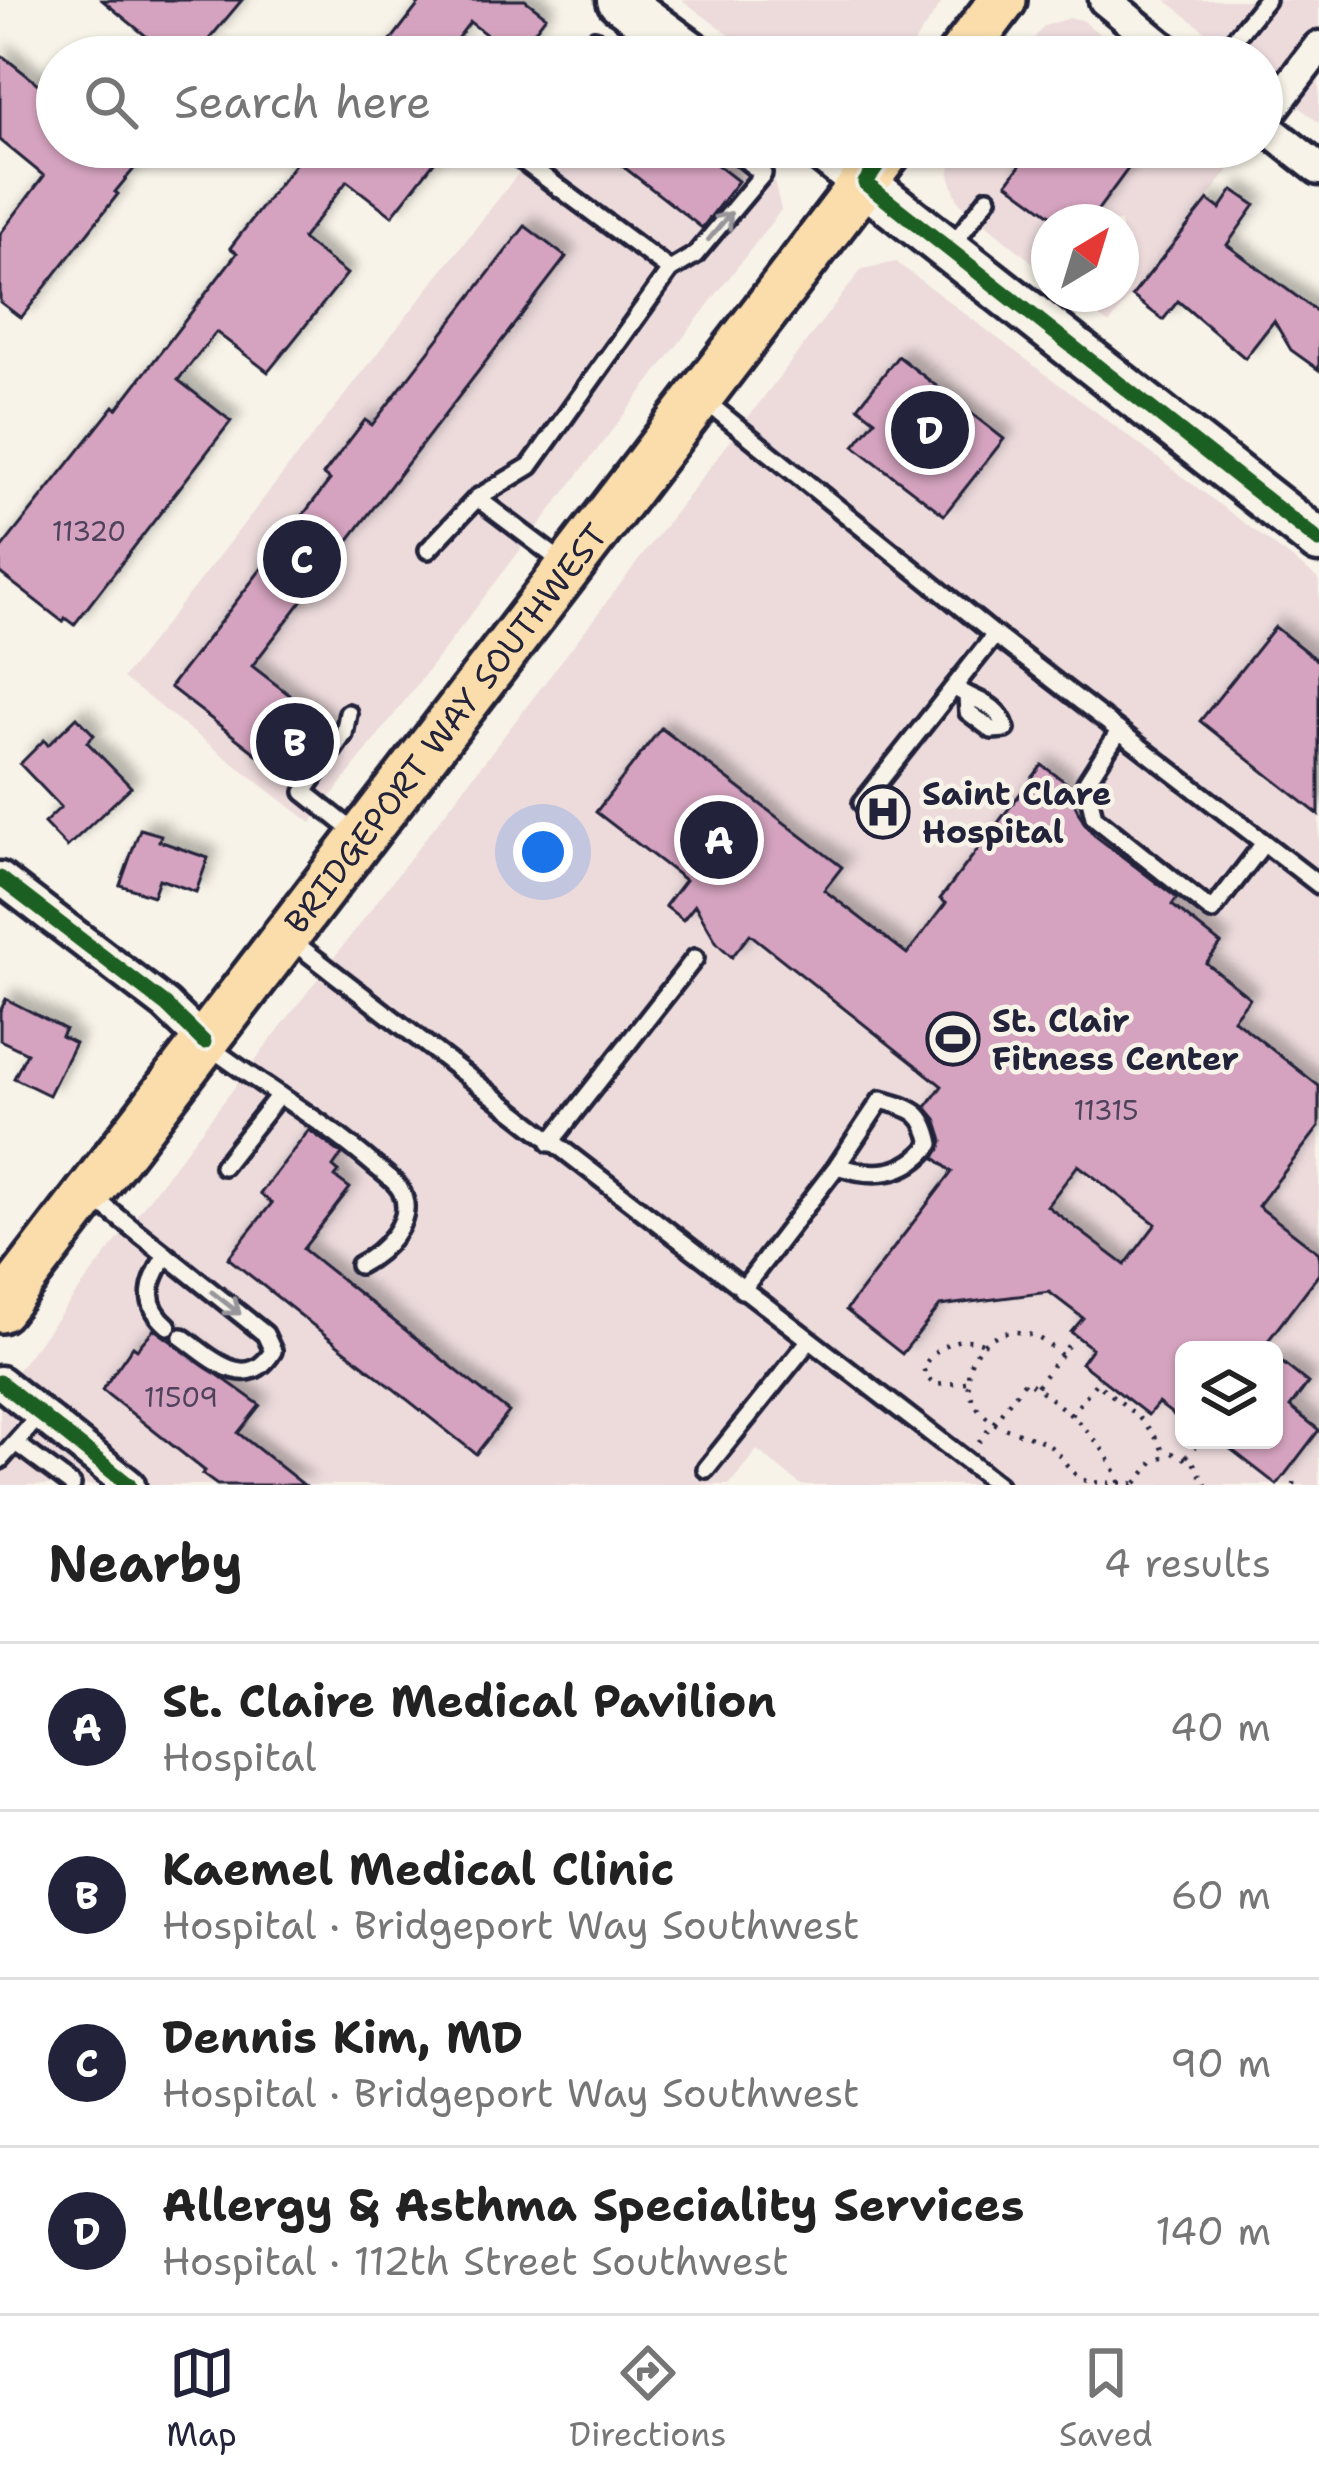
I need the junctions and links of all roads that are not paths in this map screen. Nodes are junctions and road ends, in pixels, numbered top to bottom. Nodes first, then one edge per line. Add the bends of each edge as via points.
1 (620, 0) edge
2 (1003, 0) edge
3 (1106, 0) edge
4 (1264, 2) edge
5 (668, 36) edge
6 (976, 36) edge
7 (1149, 36) edge
8 (1237, 36) edge
9 (1319, 47) edge
10 (1283, 95) edge
11 (1283, 140) edge
12 (533, 168) edge
13 (755, 168) edge
14 (876, 168) edge
15 (881, 168) edge
16 (1319, 169) edge
17 (988, 198) dead end
18 (950, 249) junction
19 (670, 270) junction
20 (700, 398) junction
21 (477, 498) junction
22 (1319, 541) edge
23 (428, 550) dead end
24 (570, 568) junction
25 (994, 635) junction
26 (348, 712) dead end
27 (1119, 731) junction
28 (862, 803) dead end
29 (363, 838) junction
30 (1264, 843) junction
31 (0, 878) edge
32 (1319, 885) edge
33 (286, 937) junction
34 (695, 958) dead end
35 (204, 1042) junction
36 (279, 1095) junction
37 (550, 1143) junction
38 (223, 1166) dead end
39 (837, 1166) junction
40 (87, 1192) junction
41 (166, 1255) junction
42 (359, 1264) dead end
43 (742, 1290) junction
44 (0, 1309) edge
45 (168, 1326) dead end
46 (182, 1337) dead end
47 (808, 1341) junction
48 (0, 1382) edge
49 (41, 1414) junction
50 (17, 1444) junction
51 (0, 1460) edge
52 (706, 1469) dead end
53 (54, 1471) junction
54 (43, 1485) edge
55 (72, 1485) edge
56 (129, 1485) edge
57 (998, 1485) edge

1 - 5 street
2 - 6 main road
3 - 7 street
4 - 8 lane
9 - 10 street
11 - 16 street
12 - 19 lane
19 -> 13 lane via 695,255 763,174
14 - 20 main road, BRIDGEPORT WAY SOUTHWEST
15 - 18 street
17 - 18 lane
18 - 22 street
19 - 21 lane via 530,466
20 - 24 main road, BRIDGEPORT WAY SOUTHWEST
20 - 25 lane
21 - 23 lane
21 - 24 lane
24 - 29 main road, BRIDGEPORT WAY SOUTHWEST
25 - 27 lane
25 - 28 lane via 960,692
26 - 29 lane via 344,734 304,792
27 - 30 lane
27 - 30 lane via 1086,783 1094,817 1212,910
29 - 33 main road, BRIDGEPORT WAY SOUTHWEST
30 - 32 lane
31 - 35 street
33 - 35 main road, BRIDGEPORT WAY SOUTHWEST
33 - 37 lane
34 - 37 lane
35 - 36 lane
35 - 40 main road, BRIDGEPORT WAY SOUTHWEST
36 - 38 lane
36 - 42 lane via 401,1190 399,1228 378,1255
37 - 43 lane
39 - 39 lane via 858,1173 915,1164 931,1144 927,1124 913,1109 881,1100
39 - 43 lane
40 - 41 lane
40 - 44 main road, BRIDGEPORT WAY SOUTHWEST
41 - 45 lane via 149,1292
41 -> 46 lane via 265,1334 273,1351 253,1371 238,1373
43 - 47 lane
47 - 52 lane
47 - 57 lane
48 - 49 street
49 - 50 lane
49 - 56 street
50 - 51 lane
50 - 53 lane
53 - 54 lane
53 - 55 lane

